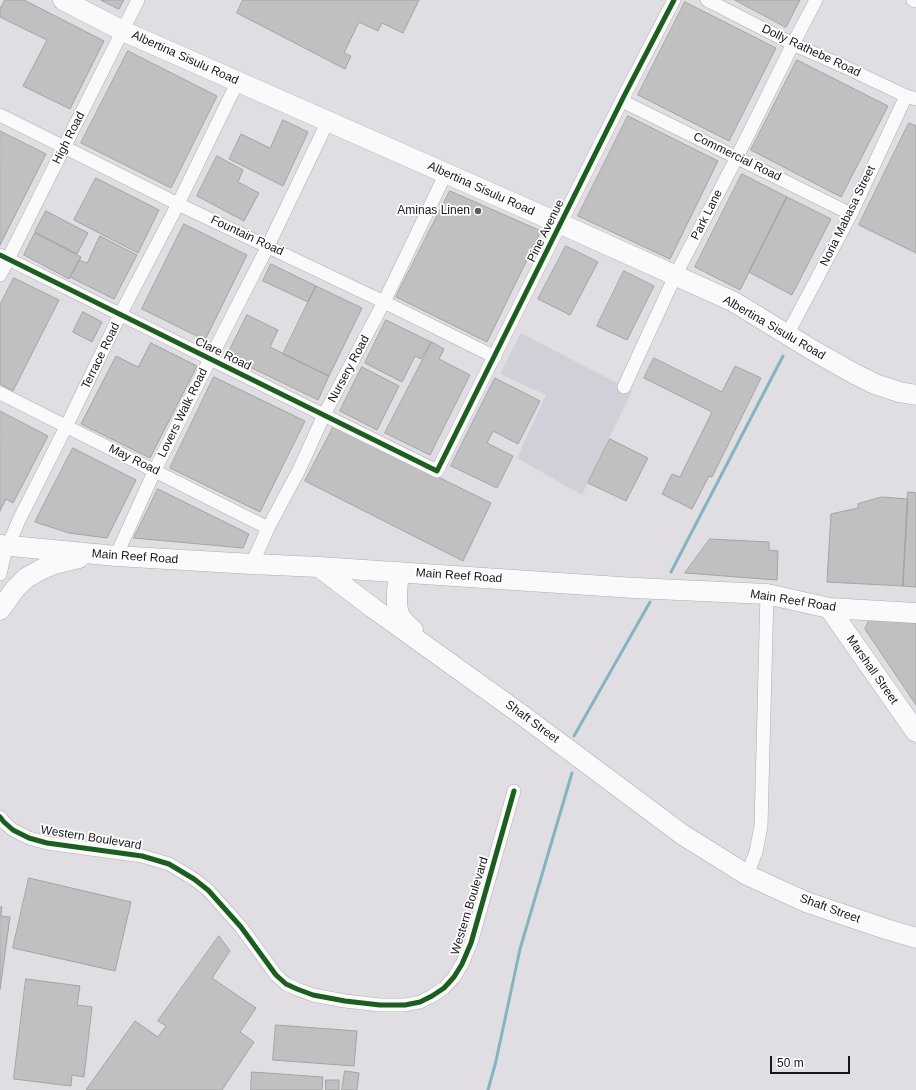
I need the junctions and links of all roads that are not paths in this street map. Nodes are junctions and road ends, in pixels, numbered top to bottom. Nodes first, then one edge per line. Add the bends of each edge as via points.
1 (63, 0) edge
2 (138, 0) edge
3 (674, 0) edge
4 (707, 0) edge
5 (816, 0) edge
6 (913, 0) edge
7 (916, 1) edge
8 (124, 31) junction
9 (793, 44) junction
10 (238, 81) junction
11 (911, 97) edge
12 (622, 101) junction
13 (0, 115) edge
14 (328, 121) junction
15 (65, 147) junction
16 (737, 157) junction
17 (446, 173) junction
18 (178, 204) junction
19 (851, 214) junction
20 (561, 224) junction
21 (268, 246) junction
22 (4, 257) edge
23 (0, 275) edge
24 (675, 276) junction
25 (384, 302) junction
26 (120, 315) junction
27 (787, 335) junction
28 (495, 357) junction
29 (210, 359) junction
30 (624, 387) dead end
31 (0, 394) edge
32 (916, 395) edge
33 (324, 415) junction
34 (66, 427) junction
35 (155, 470) junction
36 (437, 471) joint
37 (268, 528) junction
38 (3, 545) edge
39 (91, 554) junction
40 (116, 556) junction
41 (252, 564) junction
42 (319, 567) junction
43 (399, 572) junction
44 (0, 574) edge
45 (767, 594) junction
46 (829, 608) junction
47 (0, 610) edge
48 (916, 613) edge
49 (437, 654) junction
50 (916, 732) edge
51 (514, 791) dead end
52 (0, 817) edge
53 (747, 875) junction
54 (916, 938) edge

1 - 8 main road, Albertina Sisulu Road
2 - 8 street, High Road
3 - 12 street, Pine Avenue
4 - 9 street, Dolly Rathebe Road
5 - 9 street, Park Lane
6 - 7 street
8 - 10 main road, Albertina Sisulu Road
8 - 15 street, High Road
9 - 11 street, Dolly Rathebe Road
9 - 16 street, Park Lane
10 - 14 main road, Albertina Sisulu Road
10 - 18 street, Terrace Road
11 - 19 street, Noria Mabasa Street via 897,114
12 - 16 street, Commercial Road
12 - 20 street, Pine Avenue
13 - 15 street, Fountain Road
14 - 17 main road, Albertina Sisulu Road
14 - 21 street, Lovers Walk Road
15 - 18 street, Fountain Road
15 - 22 street, High Road
16 - 19 street, Commercial Road
16 - 24 street, Park Lane
17 - 20 main road, Albertina Sisulu Road
17 - 25 street, Nursery Road
18 - 21 street, Fountain Road
18 - 26 street, Terrace Road
19 - 27 street, Noria Mabasa Street
20 - 24 main road, Albertina Sisulu Road
20 - 28 street, Pine Avenue
21 - 25 street, Fountain Road
21 - 29 street, Lovers Walk Road
22 - 23 street, High Road
22 - 26 street, Clare Road
24 - 27 main road, Albertina Sisulu Road via 734,302
24 - 30 street, Park Lane
25 - 28 street, Fountain Road
25 - 33 street, Nursery Road
26 - 29 street, Clare Road
26 - 34 street, Terrace Road
27 - 32 main road, Albertina Sisulu Road via 876,384
28 - 36 street, Pine Avenue
29 - 33 street, Clare Road
29 - 35 street, Lovers Walk Road
31 - 34 street, May Road
33 - 36 street, Clare Road
33 - 37 street, Nursery Road via 299,470
34 - 35 street, May Road
34 - 38 street, Terrace Road
35 - 37 street, May Road
35 - 40 street, Lovers Walk Road
37 - 41 street, Nursery Road
38 - 39 main road, Main Reef Road
38 - 44 street
39 - 40 main road, Main Reef Road
39 - 47 main road via 54,564 33,573 15,589
40 - 41 main road, Main Reef Road
41 - 42 main road, Main Reef Road
42 - 43 main road, Main Reef Road
42 - 49 main road, Shaft Street
43 - 45 main road, Main Reef Road
43 - 49 main road via 397,605 400,616 427,640
45 - 46 main road, Main Reef Road
45 - 53 street via 761,826 756,852
46 - 48 main road, Main Reef Road
46 - 50 main road, Marshall Street
49 - 53 main road, Shaft Street via 683,835
51 - 52 street, Western Boulevard via 473,936 462,964 444,988 420,1002 405,1005 345,1001 312,995 286,984 208,890 169,864 142,856 35,840 13,830
53 - 54 main road, Shaft Street via 806,902

